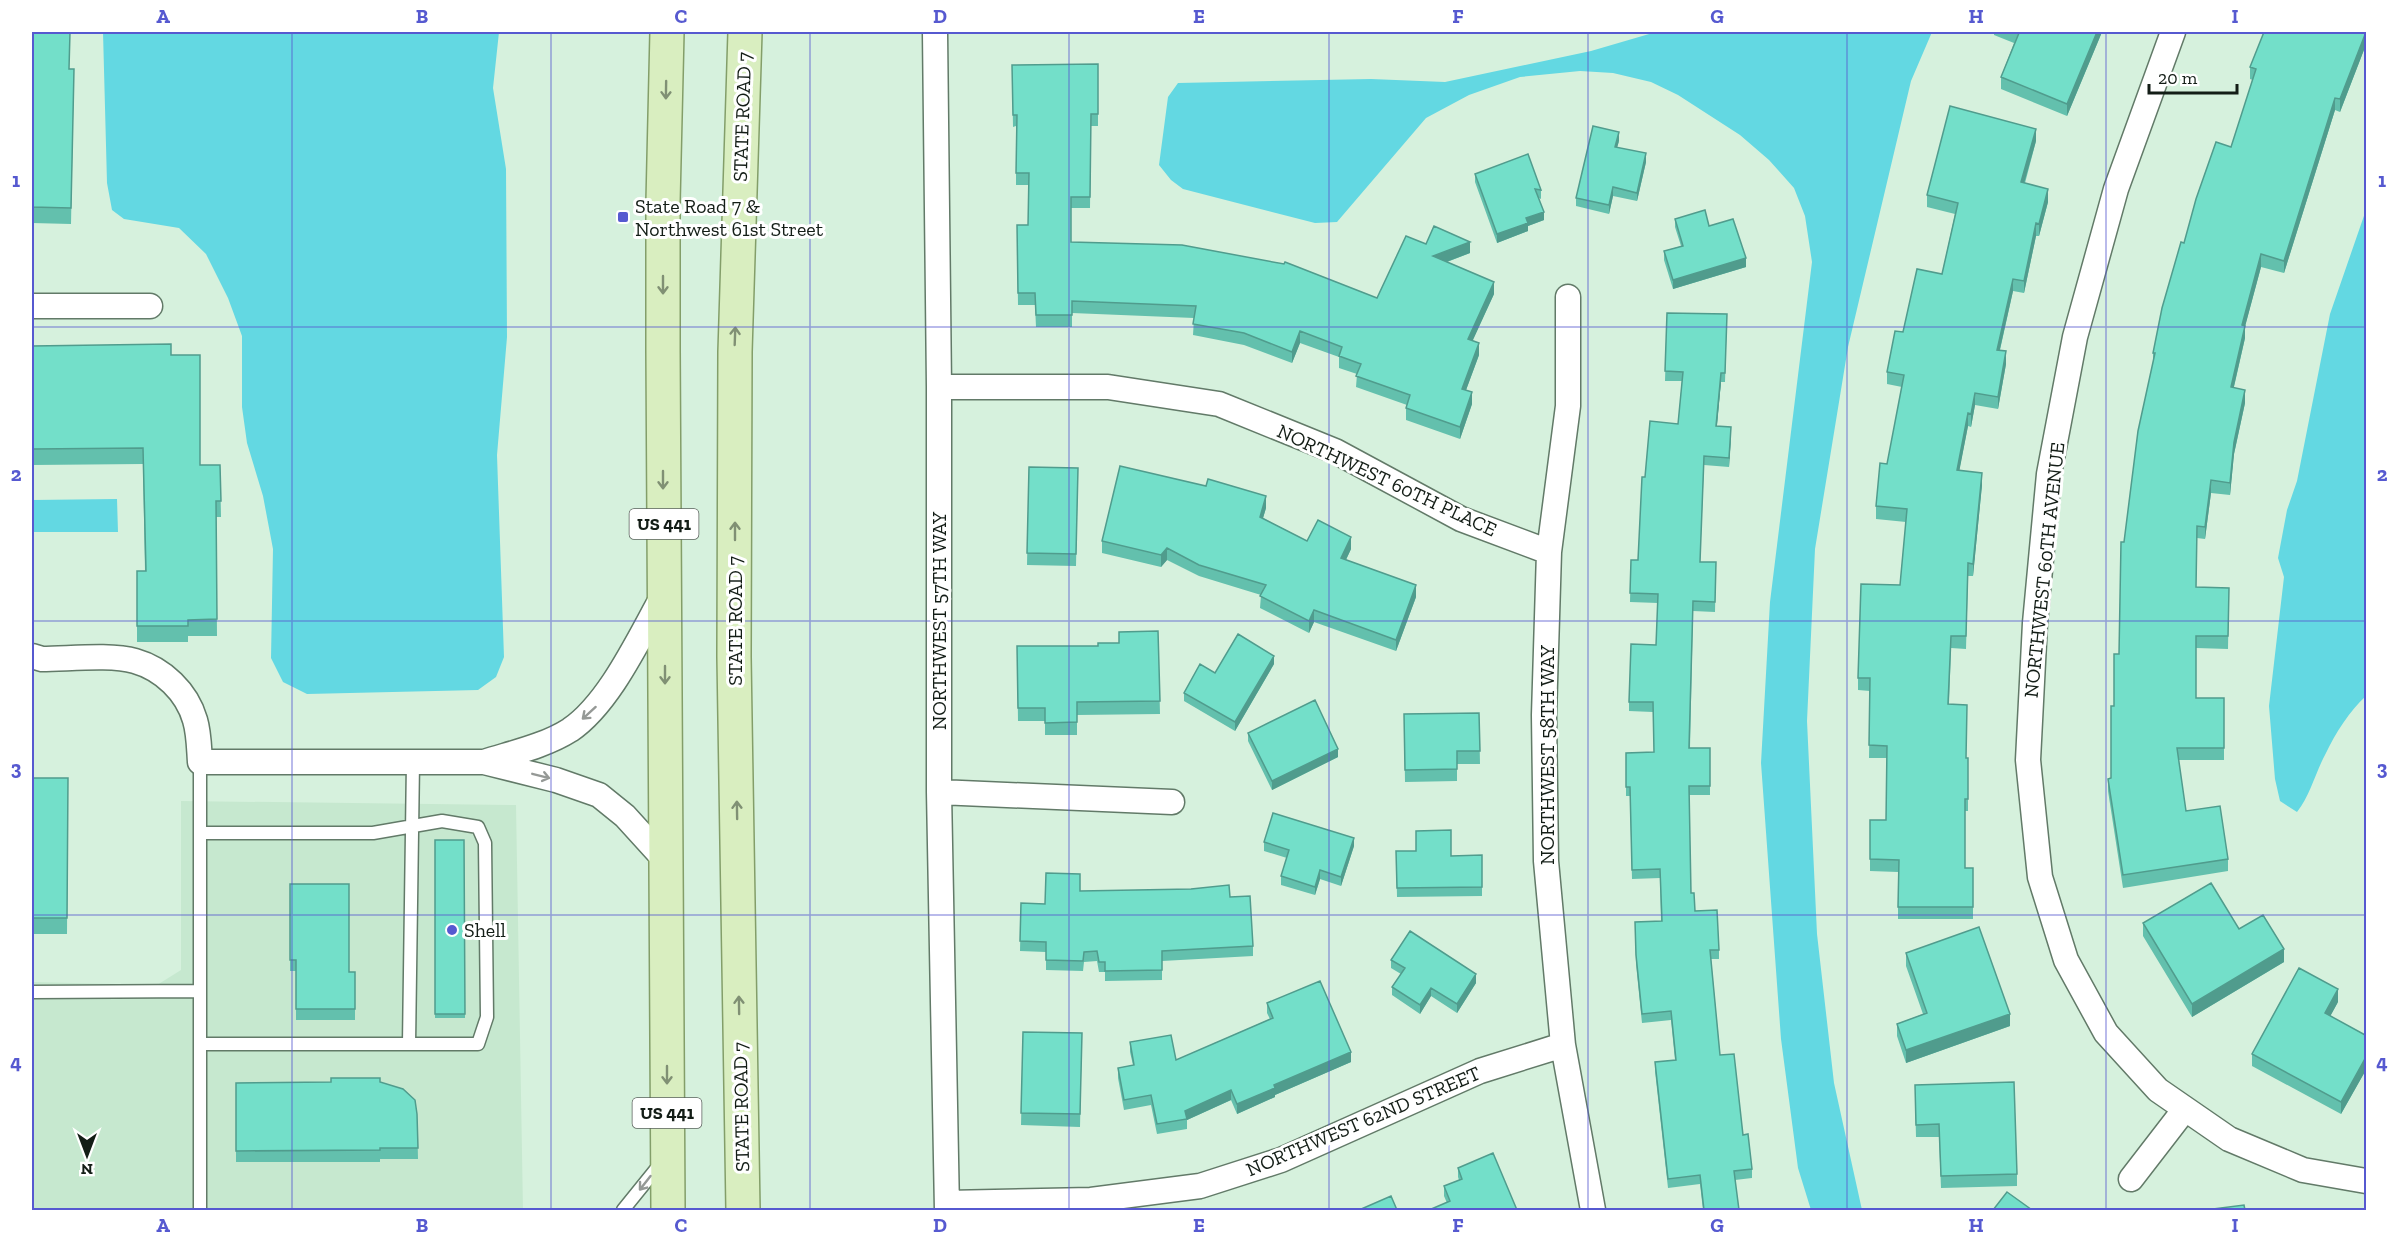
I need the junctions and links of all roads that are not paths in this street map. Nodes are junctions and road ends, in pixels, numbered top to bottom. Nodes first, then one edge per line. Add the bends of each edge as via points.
1 (667, 32) edge
2 (745, 32) edge
3 (935, 32) edge
4 (2173, 32) edge
5 (1568, 297) dead end
6 (32, 306) edge
7 (150, 306) dead end
8 (939, 387) junction
9 (1549, 552) junction
10 (664, 593) junction
11 (35, 660) edge
12 (201, 762) junction
13 (413, 762) junction
14 (484, 762) junction
15 (939, 792) junction
16 (1172, 802) dead end
17 (412, 826) junction
18 (201, 833) junction
19 (665, 860) junction
20 (201, 991) junction
21 (32, 993) edge
22 (201, 1044) junction
23 (409, 1044) junction
24 (1563, 1045) junction
25 (2185, 1109) junction
26 (667, 1155) junction
27 (2132, 1179) dead end
28 (2367, 1181) edge
29 (947, 1207) edge
30 (201, 1210) edge
31 (622, 1210) edge
32 (668, 1210) edge
33 (743, 1210) edge
34 (1593, 1210) edge

1 -> 10 main road, US 441 via 663,202
33 -> 2 main road, STATE ROAD 7 via 734,657 735,399
3 - 8 street, NORTHWEST 57TH WAY
4 - 25 street, NORTHWEST 60TH AVENUE via 2116,189 2075,337 2049,474 2035,623 2028,760 2040,877 2066,960 2106,1033 2158,1090
5 - 9 street, NORTHWEST 58TH WAY via 1568,406
6 - 7 street
8 - 9 street, NORTHWEST 60TH PLACE via 1108,387 1219,404 1335,451 1461,519
8 - 15 street, NORTHWEST 57TH WAY
9 - 24 street, NORTHWEST 58TH WAY via 1544,715 1546,861
10 -> 14 street via 600,704 570,730
10 -> 19 main road, US 441
11 - 12 street via 133,660 150,666 185,697 195,720
12 - 13 street
12 - 18 lane
13 - 14 street
13 - 17 lane
14 -> 19 street via 599,795 625,816
15 - 16 street
15 - 29 street, NORTHWEST 57TH WAY
17 - 18 lane via 373,833
17 - 23 lane
17 - 23 lane via 442,821 478,827 485,843 487,1017 478,1044
18 - 20 lane
19 -> 26 main road, US 441
20 - 21 lane
20 - 22 lane
22 - 23 lane
22 - 30 lane
24 - 29 street, NORTHWEST 62ND STREET via 1480,1071 1281,1160 1200,1186 1091,1200
24 - 34 street, NORTHWEST 58TH WAY
25 - 27 street
25 - 28 street, NORTHWEST 60TH AVENUE via 2229,1139 2303,1170
26 -> 31 lane
26 - 32 main road, US 441

